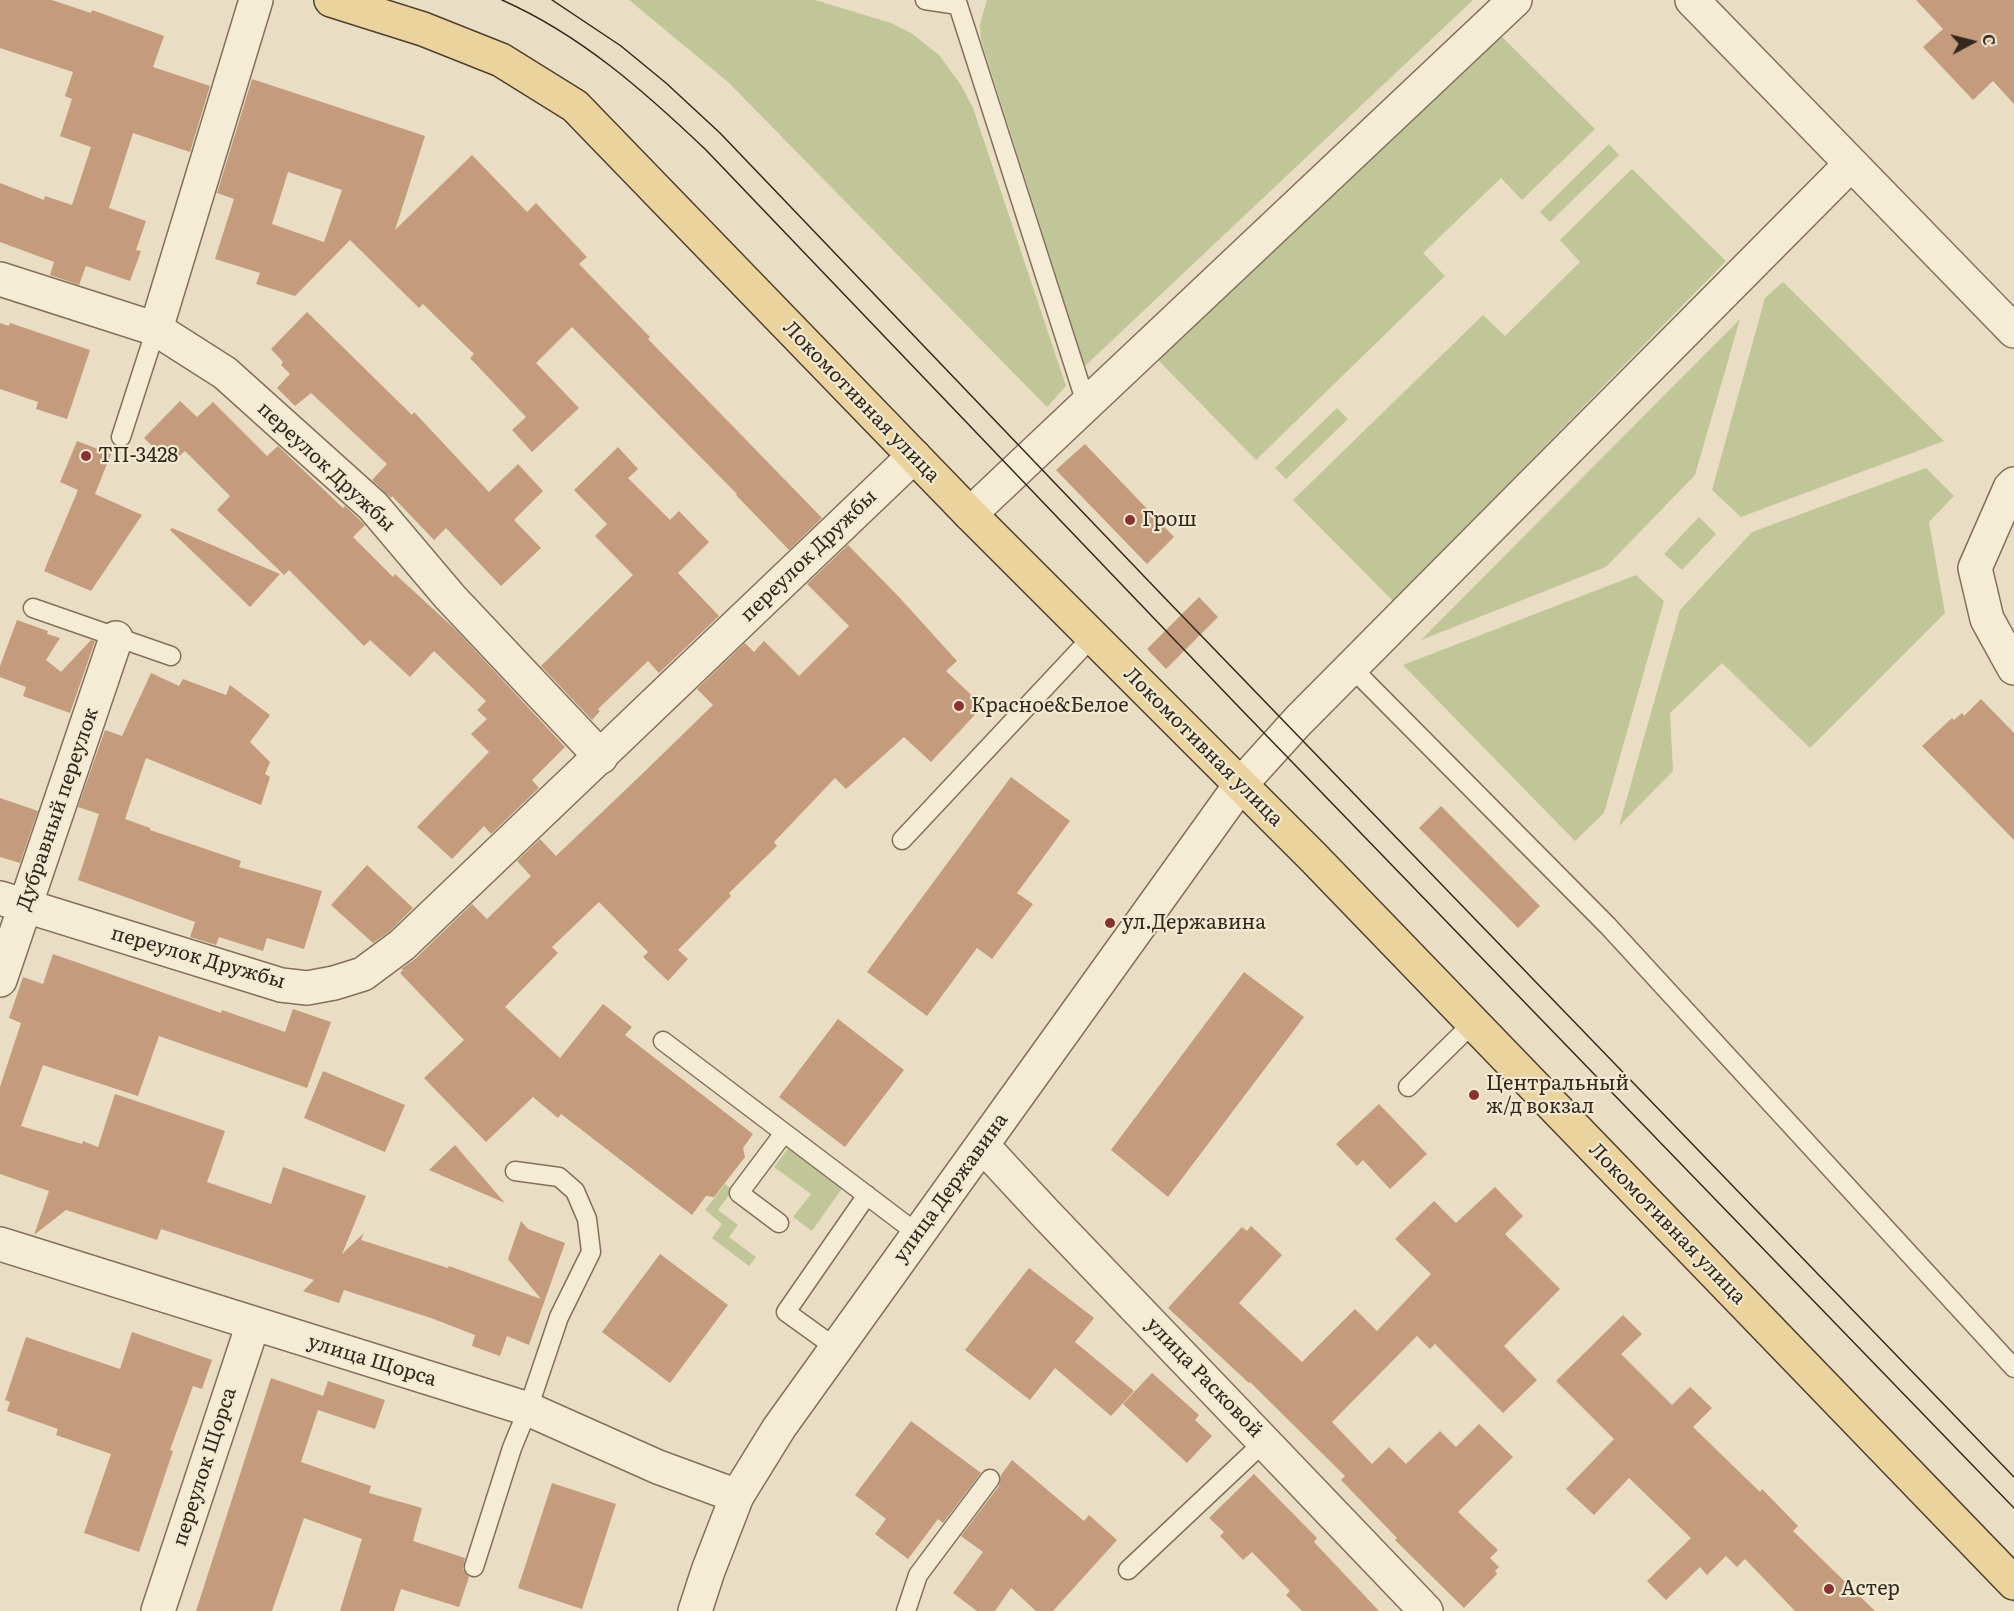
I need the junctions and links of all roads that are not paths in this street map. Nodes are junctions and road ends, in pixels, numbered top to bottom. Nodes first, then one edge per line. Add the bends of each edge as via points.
1 (256, 0) edge
2 (331, 0) edge
3 (925, 0) edge
4 (1515, 0) edge
5 (1692, 0) edge
6 (961, 2) edge
7 (1851, 164) junction
8 (0, 279) edge
9 (156, 329) junction
10 (2014, 331) edge
11 (1086, 404) junction
12 (121, 437) dead end
13 (914, 456) junction
14 (2014, 484) edge
15 (970, 514) junction
16 (33, 608) dead end
17 (1093, 636) junction
18 (116, 638) junction
19 (171, 656) dead end
20 (1351, 667) junction
21 (2014, 668) edge
22 (602, 757) junction
23 (1241, 784) junction
24 (902, 840) dead end
25 (12, 902) edge
26 (0, 980) edge
27 (1473, 1023) junction
28 (663, 1041) dead end
29 (1408, 1087) dead end
30 (784, 1133) junction
31 (982, 1145) junction
32 (515, 1171) dead end
33 (867, 1196) junction
34 (779, 1223) dead end
35 (918, 1233) junction
36 (0, 1244) edge
37 (253, 1324) junction
38 (836, 1348) junction
39 (2014, 1368) edge
40 (528, 1409) junction
41 (1264, 1442) junction
42 (990, 1479) dead end
43 (737, 1496) junction
44 (474, 1567) dead end
45 (1128, 1570) dead end
46 (2014, 1583) edge
47 (158, 1611) edge
48 (695, 1611) edge
49 (906, 1611) edge
50 (1426, 1611) edge

1 - 9 street
2 - 13 main road, Локомотивная улица via 423,29 501,60 575,106
3 - 6 lane
4 - 11 street
5 - 7 street
6 - 11 lane
7 - 10 street
7 - 20 street, улица Державина
8 - 9 street, переулок Дружбы
9 - 12 lane
9 - 22 street, переулок Дружбы via 225,373 373,506 450,597
11 - 15 street
13 - 15 main road, Локомотивная улица
13 - 22 street, переулок Дружбы
14 - 21 street via 1976,568 1987,618
15 - 17 main road, Локомотивная улица
16 - 18 lane
17 - 23 main road, Локомотивная улица
17 - 24 lane
18 - 19 lane
18 - 25 street, Дубравный переулок
20 - 23 street, улица Державина
20 - 39 lane via 1608,927
22 - 25 street, переулок Дружбы via 402,945 363,974 334,983 307,988 281,985
23 - 27 main road, Локомотивная улица
23 - 31 street, улица Державина
25 - 26 street, Дубравный переулок
27 - 29 lane
27 - 46 main road, Локомотивная улица
28 - 30 lane
30 - 33 lane
30 - 34 lane via 739,1193
31 - 35 street, улица Державина
31 - 41 street, улица Расковой
32 - 40 lane via 559,1178 575,1191 587,1219 591,1252 559,1317
33 - 35 lane
33 - 38 lane via 786,1312
35 - 38 street, улица Державина
36 - 37 street, улица Щорса
37 - 40 street, улица Щорса
37 - 47 street, переулок Щорса
38 - 43 street, улица Державина
40 - 43 street, улица Щорса via 658,1467
40 - 44 lane
41 - 45 lane
41 - 50 street, улица Расковой
42 - 49 lane via 918,1575
43 - 48 street, улица Державина

